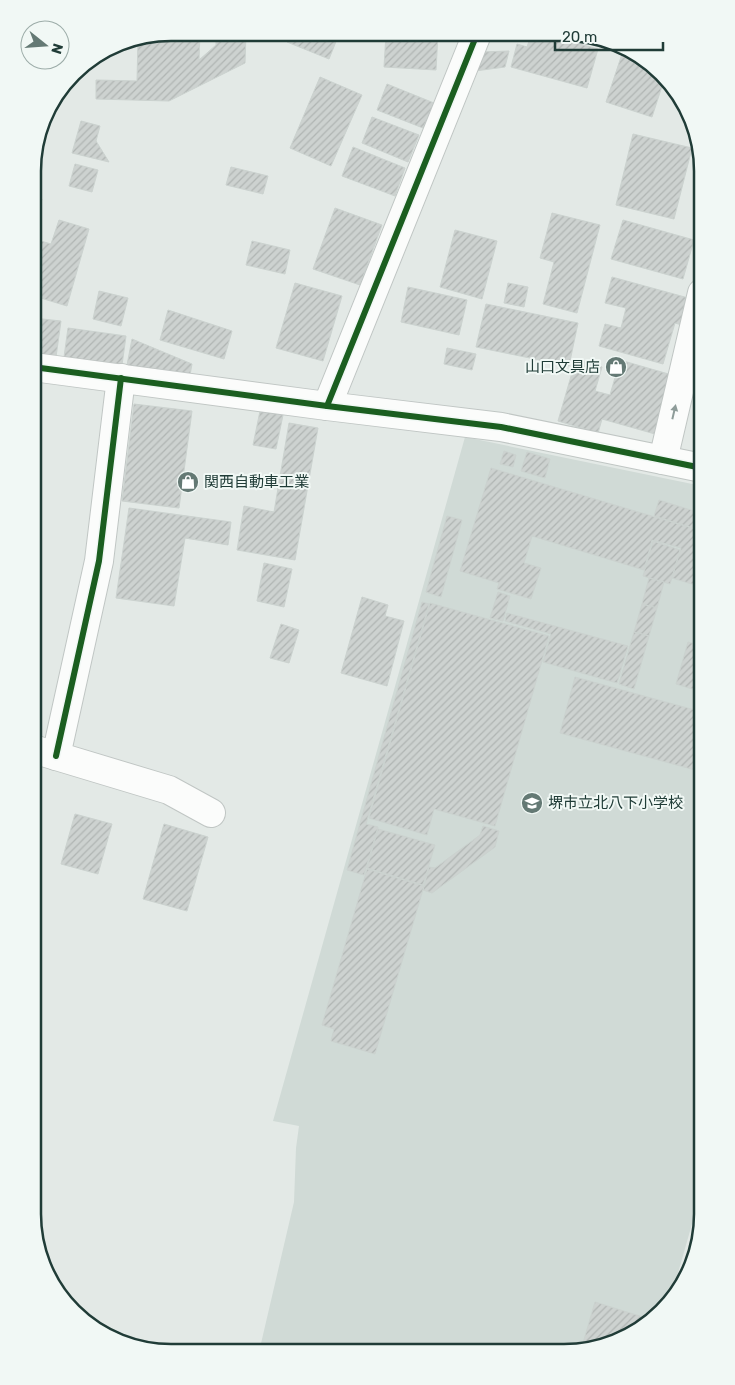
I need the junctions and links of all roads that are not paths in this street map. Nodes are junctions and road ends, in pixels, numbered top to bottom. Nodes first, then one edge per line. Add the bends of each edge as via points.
1 (474, 41) edge
2 (694, 328) edge
3 (41, 368) edge
4 (122, 378) junction
5 (327, 406) junction
6 (663, 460) junction
7 (694, 466) edge
8 (44, 753) edge
9 (211, 813) dead end

1 - 5 street
6 -> 2 street
3 - 4 street
4 - 5 street
4 - 8 street via 99,561
5 - 6 street via 501,427
6 - 7 street
8 - 9 street via 169,790

